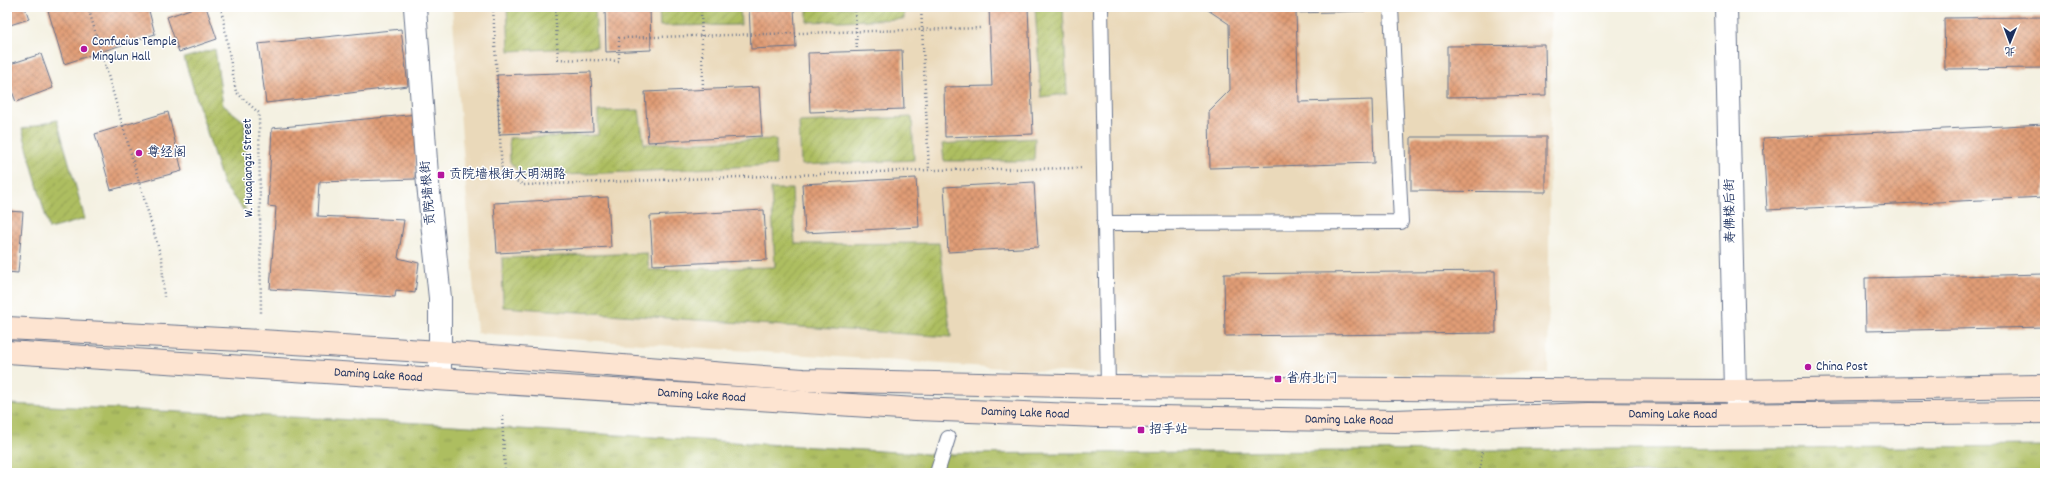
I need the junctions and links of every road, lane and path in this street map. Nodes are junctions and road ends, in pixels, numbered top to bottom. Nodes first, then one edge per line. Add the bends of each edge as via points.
1 (88, 7) edge
2 (221, 7) edge
3 (415, 7) edge
4 (493, 7) edge
5 (555, 7) edge
6 (700, 7) edge
7 (855, 7) edge
8 (921, 7) edge
9 (1101, 7) edge
10 (1391, 7) edge
11 (1726, 7) edge
12 (982, 28) dead end
13 (922, 29) junction
14 (856, 32) junction
15 (701, 36) junction
16 (856, 51) dead end
17 (703, 89) dead end
18 (1103, 168) junction
19 (929, 170) junction
20 (1104, 223) junction
21 (164, 297) dead end
22 (7, 328) edge
23 (261, 341) junction
24 (7, 352) edge
25 (440, 352) junction
26 (440, 379) junction
27 (2045, 386) edge
28 (1108, 387) junction
29 (1735, 391) junction
30 (2045, 412) edge
31 (1738, 414) junction
32 (502, 416) dead end
33 (948, 438) dead end
34 (1482, 450) dead end
35 (505, 473) edge
36 (937, 473) edge
37 (1480, 473) edge

1 - 21 path via 162,260
2 - 23 path, W. Huaqiangzi Street via 236,92 259,113
3 - 25 street, 贡院墙根街 via 428,183 440,298
4 - 19 path via 502,174 524,185
5 - 15 path via 558,59 619,61 619,38
6 - 15 path
7 - 14 path
8 - 13 path
9 - 18 lane
10 - 20 lane via 1401,222
11 - 29 street, 寿佛楼后街
12 - 13 path
13 - 14 path
13 - 19 path
14 - 15 path
14 - 16 path
15 - 17 path
18 - 19 path
18 - 20 lane
20 - 28 lane
22 - 23 main road, Daming Lake Road
23 - 25 main road, Daming Lake Road
24 - 26 main road, Daming Lake Road
25 - 26 street, 贡院墙根街
25 - 28 main road, Daming Lake Road via 803,380
26 - 31 main road, Daming Lake Road via 916,409 1065,415 1395,421 1590,414
27 - 29 main road, Daming Lake Road
28 - 29 main road, Daming Lake Road
29 - 31 street, 寿佛楼后街
30 - 31 main road, Daming Lake Road
32 - 35 path
33 - 36 lane
34 - 37 path

